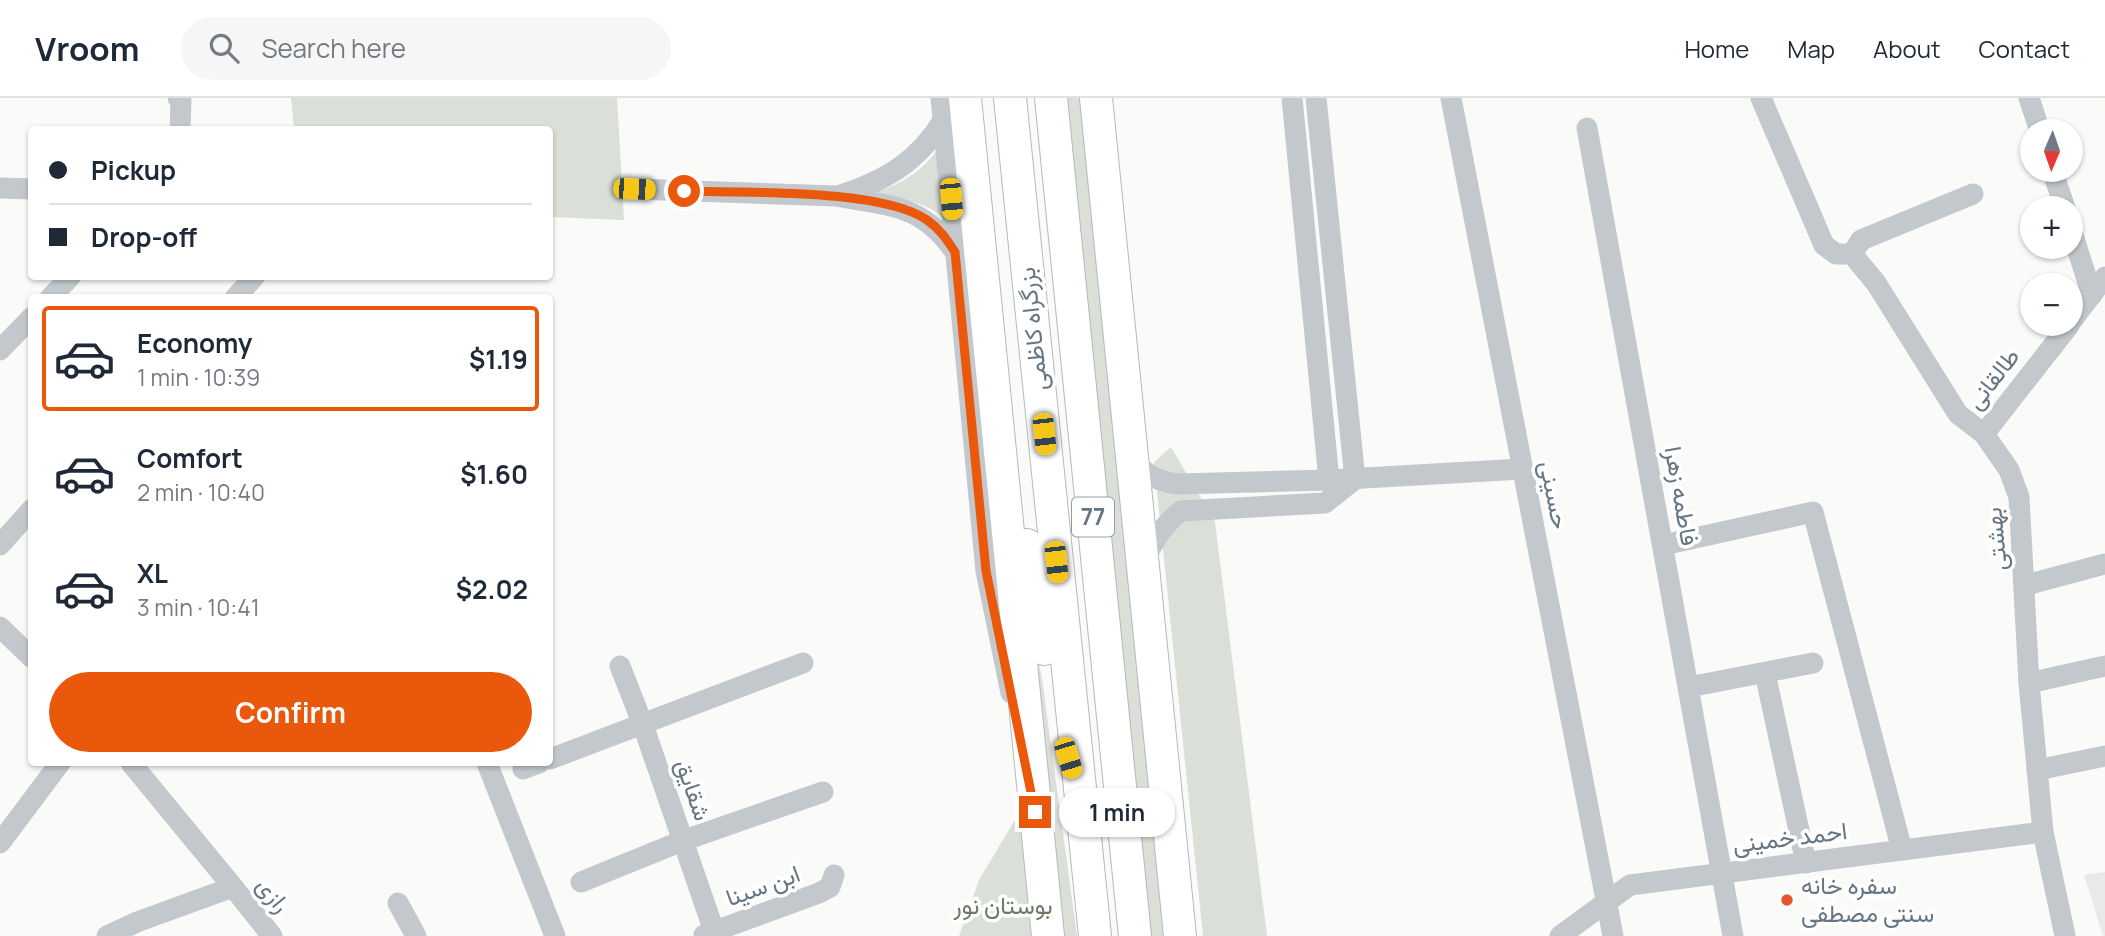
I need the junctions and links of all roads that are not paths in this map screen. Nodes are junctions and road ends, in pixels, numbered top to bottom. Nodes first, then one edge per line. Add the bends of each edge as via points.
1 (177, 98) edge
2 (1010, 98) edge
3 (1051, 98) edge
4 (1096, 98) edge
5 (1292, 98) edge
6 (1316, 98) edge
7 (1451, 98) edge
8 (1761, 98) edge
9 (2029, 98) edge
10 (950, 105) edge
11 (2036, 119) edge
12 (180, 126) edge
13 (1587, 128) dead end
14 (0, 188) edge
15 (28, 189) edge
16 (634, 189) dead end
17 (1973, 194) dead end
18 (836, 196) junction
19 (955, 252) junction
20 (1852, 254) junction
21 (2081, 259) edge
22 (2105, 277) edge
23 (67, 280) edge
24 (251, 280) edge
25 (54, 294) edge
26 (239, 294) edge
27 (2092, 295) junction
28 (2083, 306) edge
29 (28, 321) edge
30 (2060, 336) edge
31 (0, 350) edge
32 (999, 420) junction
33 (1984, 434) junction
34 (1132, 460) junction
35 (1522, 470) junction
36 (1355, 479) junction
37 (1329, 480) junction
38 (28, 514) edge
39 (0, 545) edge
40 (1663, 545) junction
41 (2105, 564) edge
42 (1143, 565) junction
43 (2026, 585) junction
44 (1, 629) edge
45 (28, 654) edge
46 (803, 663) dead end
47 (1814, 663) dead end
48 (620, 666) dead end
49 (2105, 666) edge
50 (1765, 673) junction
51 (2029, 683) junction
52 (1689, 687) junction
53 (643, 725) junction
54 (2105, 755) edge
55 (553, 758) edge
56 (58, 766) edge
57 (133, 766) edge
58 (488, 766) edge
59 (2037, 770) junction
60 (823, 792) dead end
61 (1081, 801) junction
62 (1035, 812) junction
63 (2043, 832) junction
64 (682, 841) junction
65 (0, 843) edge
66 (1902, 850) junction
67 (1806, 863) junction
68 (1723, 873) junction
69 (834, 875) dead end
70 (581, 882) dead end
71 (233, 887) junction
72 (1606, 903) junction
73 (398, 904) dead end
74 (141, 929) edge
75 (708, 934) edge
76 (107, 936) edge
77 (272, 936) edge
78 (416, 936) edge
79 (555, 936) edge
80 (1048, 936) edge
81 (1094, 936) edge
82 (1135, 936) edge
83 (1180, 936) edge
84 (1560, 936) edge
85 (1614, 936) edge
86 (1733, 936) edge
87 (2065, 936) edge

1 - 12 street via 181,101
2 - 61 highway, بزرگراه کاظمی / 77
3 - 82 highway, بزرگراه کاظمی / 77
4 - 34 highway
5 - 37 street
6 - 36 street
7 - 35 street, حسینی
8 - 20 street, بهشتی via 1824,245 1836,254
9 - 11 street
10 - 18 street via 930,141 912,159 888,176
10 - 19 street
10 - 32 highway, بزرگراه کاظمی
13 - 40 street, فاطمه زهرا
14 - 15 street
16 - 18 street
17 - 20 street via 1861,240
18 - 19 street via 885,205 925,219
19 - 62 street via 986,571
20 - 33 street, بهشتی via 1876,283 1958,414
21 - 27 street
22 - 27 street, طالقانی
23 - 25 street
24 - 26 street
27 - 28 street, طالقانی
29 - 31 street
30 - 33 street, طالقانی
32 - 61 highway via 1033,571 1054,715
32 - 62 highway, بزرگراه کاظمی
33 - 43 street, بهشتی via 2009,470 2020,497
34 - 37 street via 1147,475 1177,484
34 - 42 highway
35 - 36 street
35 - 72 street, حسینی
36 - 37 street
36 - 42 street via 1325,503 1181,511 1166,522
38 - 39 street
40 - 52 street, فاطمه زهرا
40 - 66 street via 1813,512
41 - 43 street
42 - 83 highway
43 - 51 street, بهشتی
44 - 45 street
46 - 53 street
47 - 50 street
48 - 53 street, شقایق
49 - 51 street
50 - 52 street
50 - 67 street
51 - 59 street, بهشتی
52 - 68 street, فاطمه زهرا
53 - 55 street
53 - 64 street, شقایق
54 - 59 street
56 - 65 street
57 - 71 street, رازی
58 - 79 street
59 - 63 street, بهشتی
60 - 64 street
61 - 81 highway, بزرگراه کاظمی / 77
62 - 80 highway, بزرگراه کاظمی
63 - 66 street, احمد خمینی
63 - 87 street, بهشتی
64 - 70 street
64 - 75 street, شقایق
66 - 67 street, احمد خمینی
67 - 68 street, احمد خمینی
68 - 72 street, احمد خمینی via 1630,885
68 - 86 street, فاطمه زهرا
69 - 75 street, ابن سینا via 830,887 819,893
71 - 74 street
71 - 77 street, رازی
72 - 84 street, احمد خمینی
72 - 85 street, حسینی
73 - 78 street
74 - 76 street

